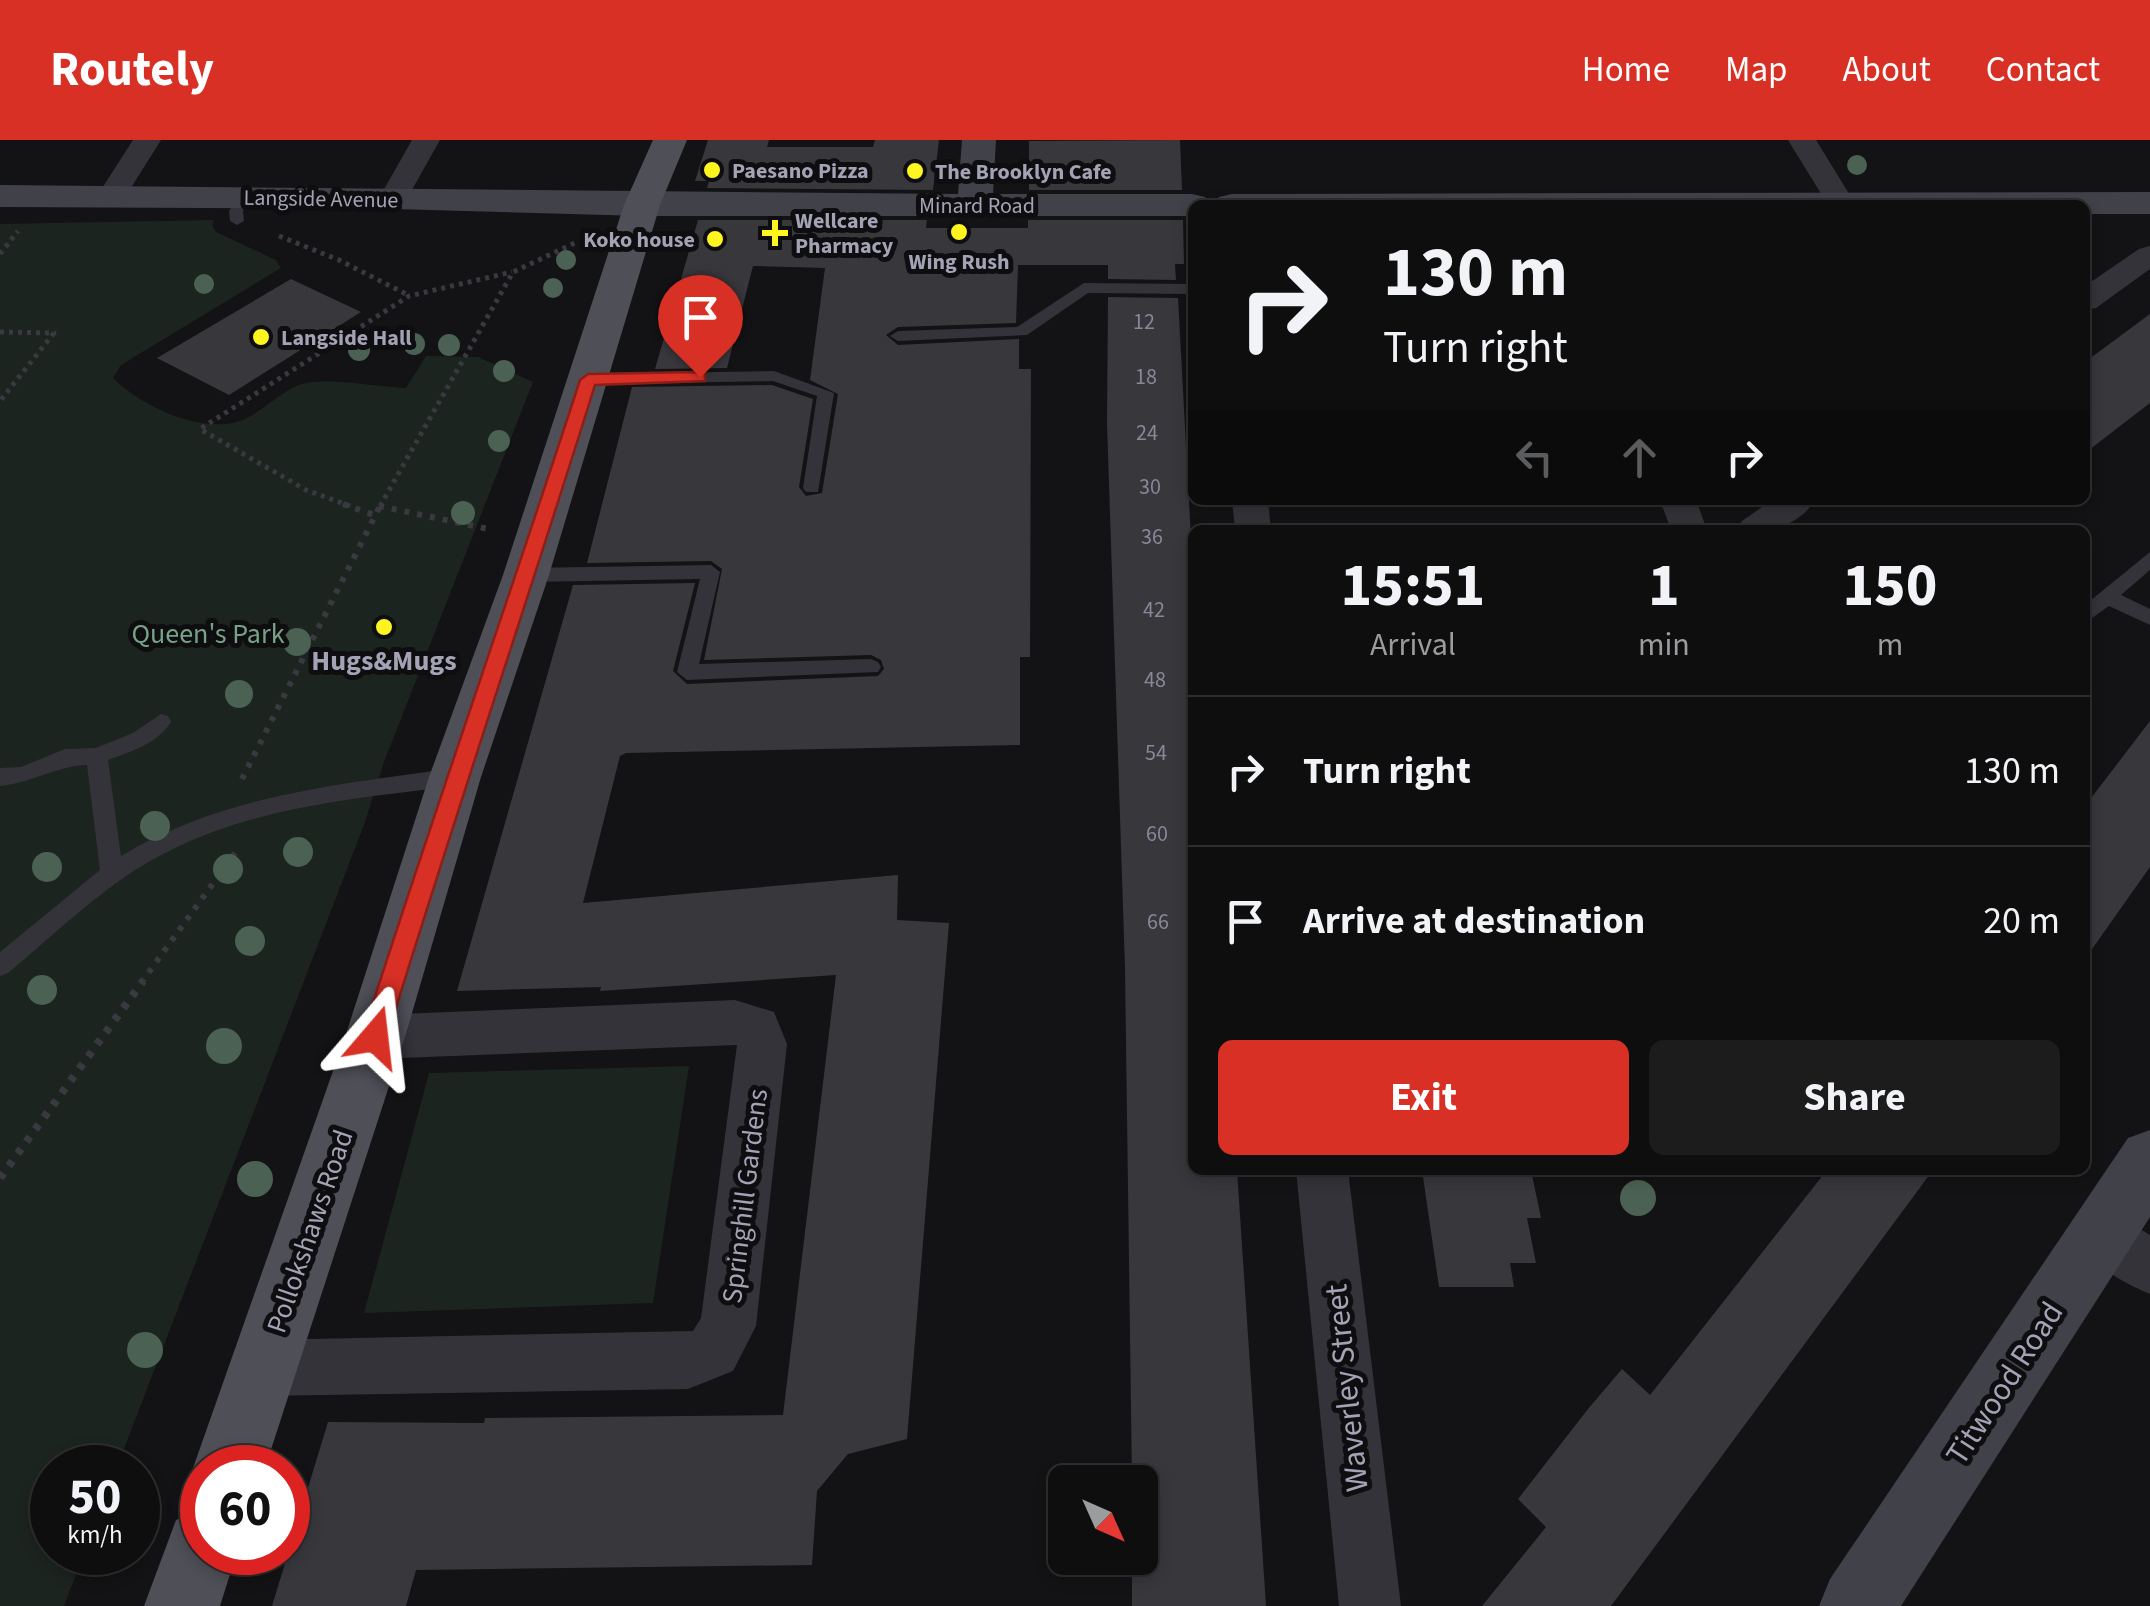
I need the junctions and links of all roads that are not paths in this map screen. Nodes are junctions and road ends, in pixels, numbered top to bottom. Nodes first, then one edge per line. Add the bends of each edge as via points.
1 (147, 140) edge
2 (426, 140) edge
3 (670, 140) edge
4 (980, 140) edge
5 (1802, 140) edge
6 (0, 196) edge
7 (112, 196) junction
8 (394, 198) junction
9 (1840, 200) edge
10 (2090, 203) edge
11 (2150, 203) edge
12 (1188, 205) edge
13 (642, 206) junction
14 (975, 206) junction
15 (2150, 255) edge
16 (1188, 290) edge
17 (2090, 297) edge
18 (898, 336) dead end
19 (588, 380) junction
20 (812, 488) dead end
21 (1790, 505) edge
22 (1761, 525) edge
23 (517, 554) junction
24 (2150, 559) edge
25 (2109, 596) junction
26 (2090, 612) edge
27 (2150, 618) edge
28 (871, 667) dead end
29 (161, 722) dead end
30 (97, 756) junction
31 (0, 777) edge
32 (456, 777) junction
33 (112, 874) junction
34 (0, 966) edge
35 (375, 1037) junction
36 (2150, 1160) edge
37 (1323, 1175) edge
38 (2126, 1250) edge
39 (262, 1368) junction
40 (236, 1445) edge
41 (192, 1575) edge
42 (182, 1606) edge
43 (1370, 1606) edge
44 (1858, 1606) edge

1 - 7 street
2 - 8 street
3 - 13 main road, Pollokshaws Road
4 - 14 main road
5 - 9 street
6 - 7 main road, Langside Avenue
7 - 8 main road, Langside Avenue via 241,209
8 - 13 main road, Langside Avenue
10 - 11 main road
12 - 14 main road, Minard Road
13 - 14 main road, Minard Road
13 - 19 main road, Pollokshaws Road
15 - 17 street
16 - 18 lane via 1084,288 1021,332
19 - 20 lane via 774,376 826,393
19 - 23 main road, Pollokshaws Road
21 - 22 street
23 - 28 lane via 711,572 688,672
23 - 32 main road, Pollokshaws Road
24 - 25 lane
25 - 26 lane
25 - 27 lane
29 - 30 lane via 140,739
30 - 31 lane via 66,757
30 - 33 lane
32 - 33 lane via 270,804 172,838
32 - 35 main road, Pollokshaws Road
33 - 34 lane
35 - 39 main road, Pollokshaws Road
35 - 39 street, Springhill Gardens via 735,1022 757,1028 762,1044 728,1326 713,1351 688,1361
36 - 38 main road, Titwood Road
37 - 43 street, Waverley Street
38 - 44 main road, Titwood Road
39 - 40 main road, Pollokshaws Road
41 - 42 main road

